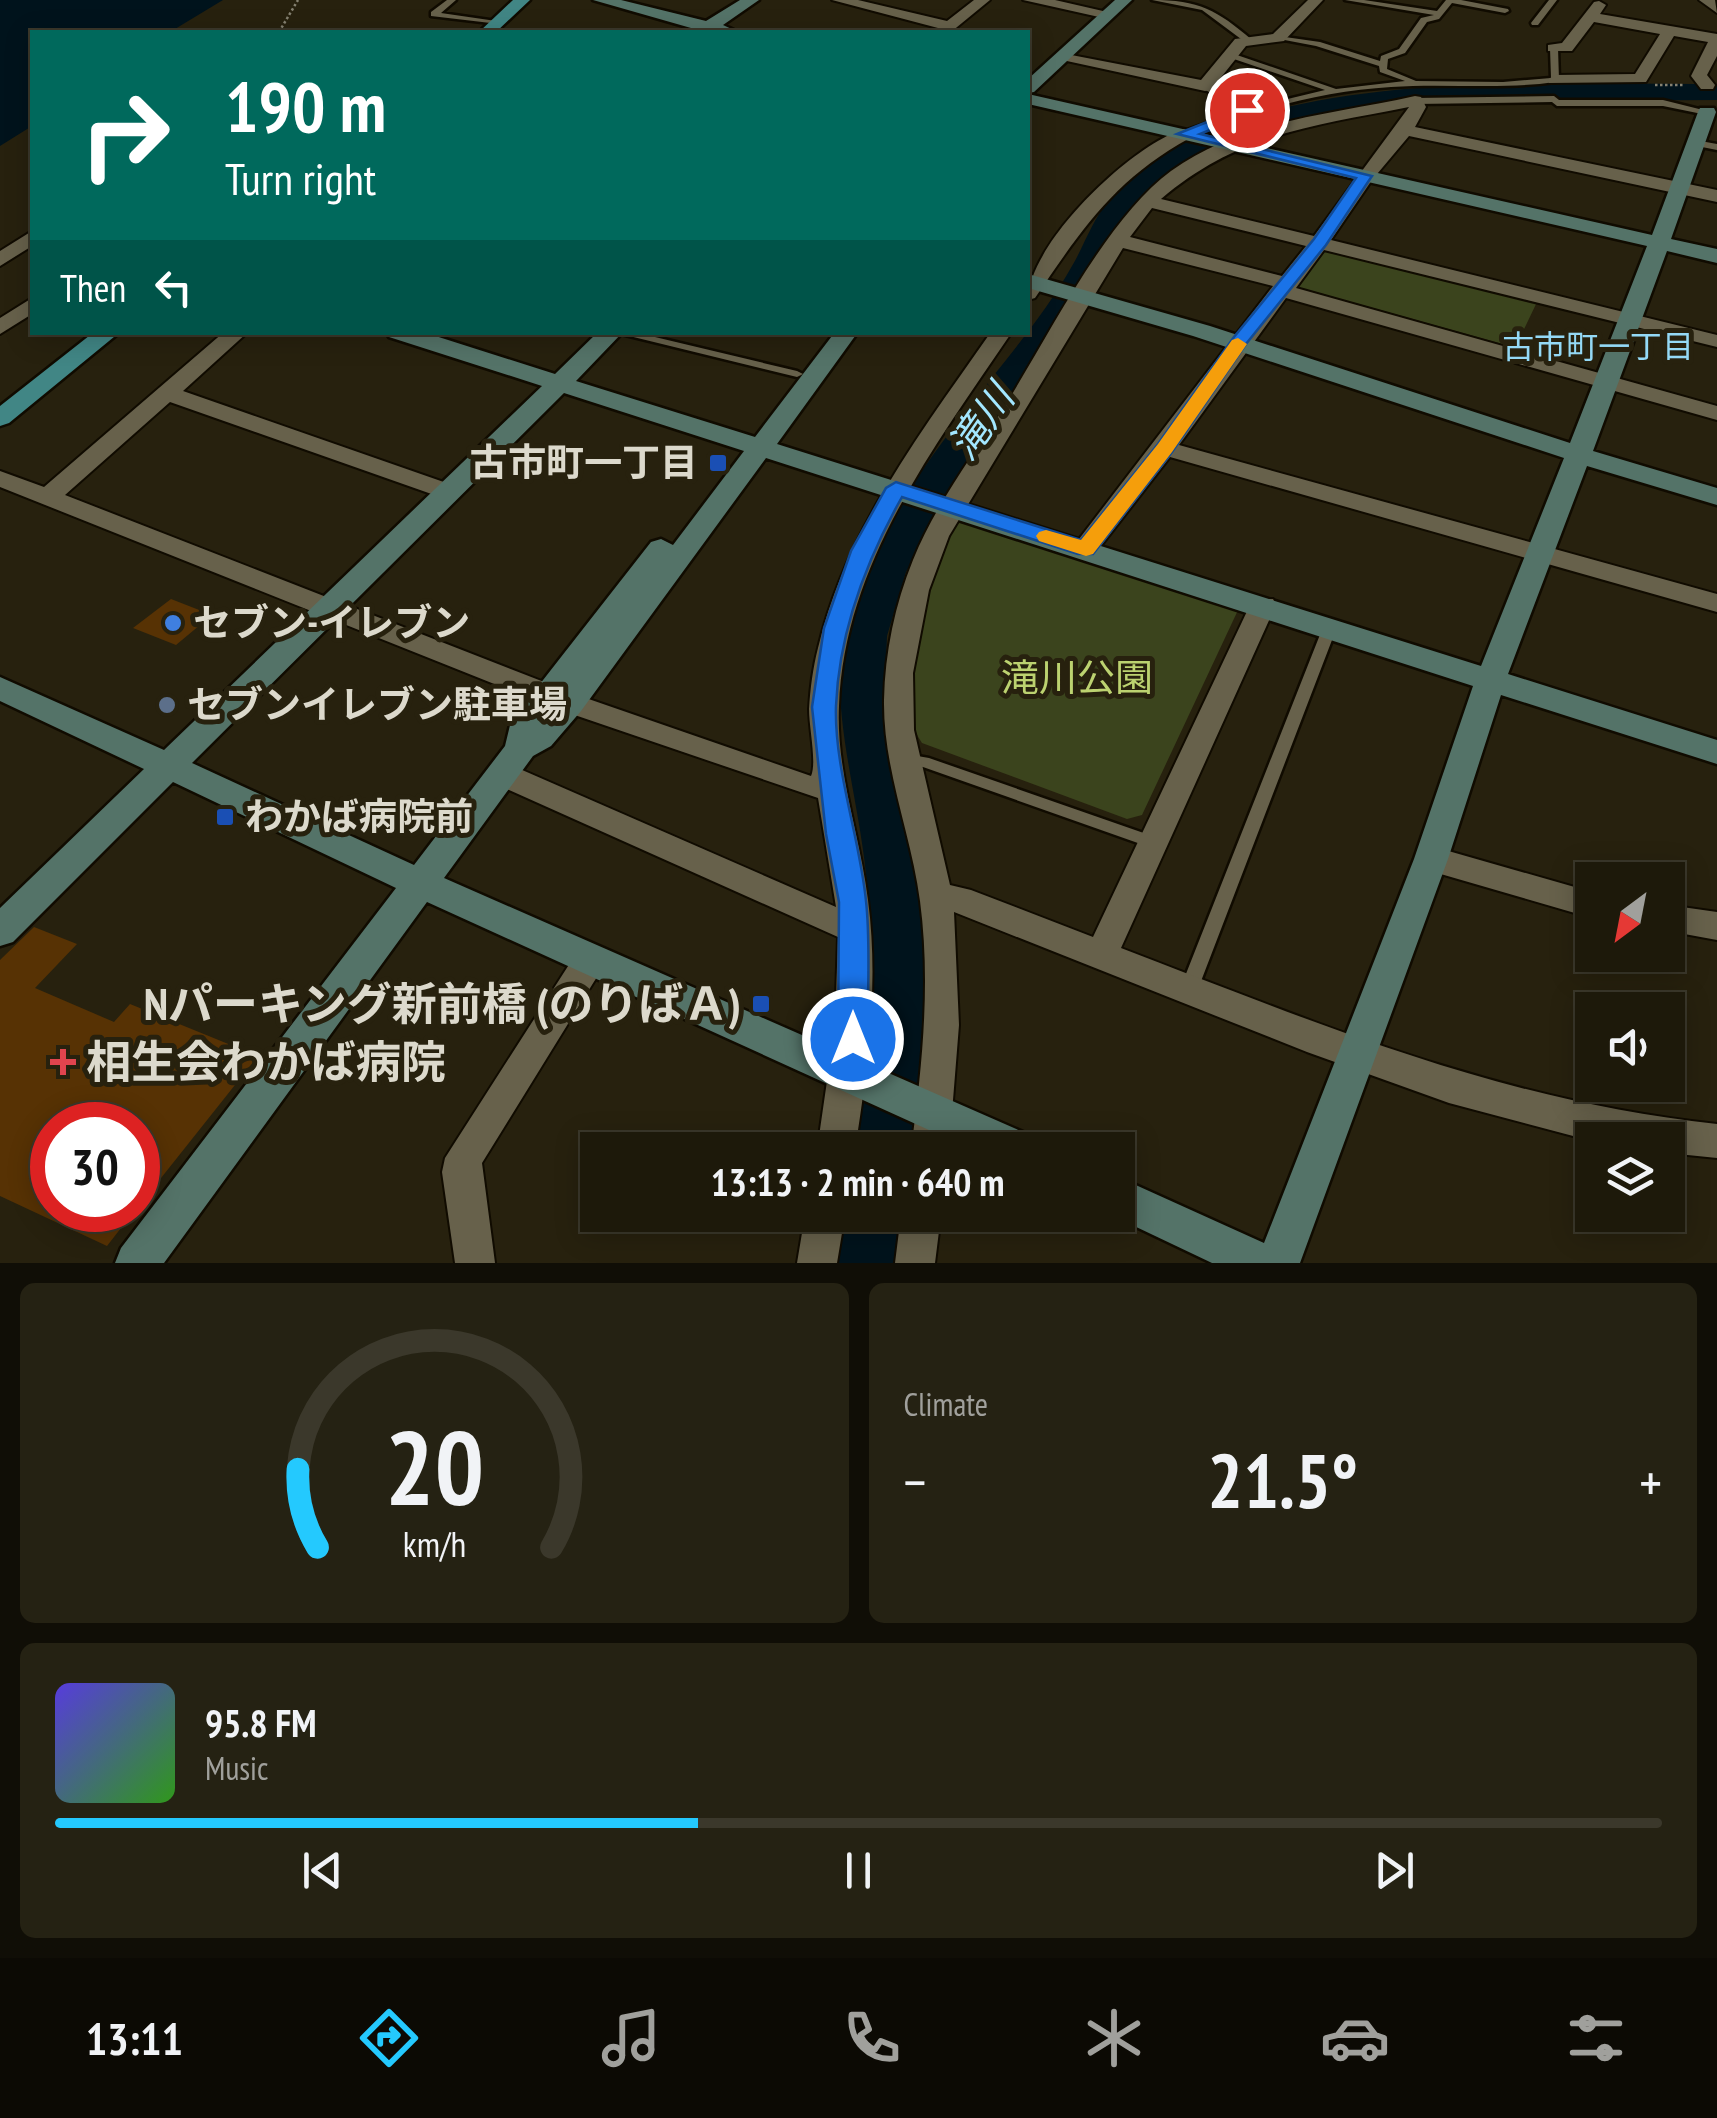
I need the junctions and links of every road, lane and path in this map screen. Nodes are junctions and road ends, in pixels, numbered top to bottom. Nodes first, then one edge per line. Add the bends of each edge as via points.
1 (298, 0) edge
2 (452, 0) edge
3 (522, 0) edge
4 (601, 0) edge
5 (752, 0) edge
6 (839, 0) edge
7 (983, 0) edge
8 (1030, 0) edge
9 (1124, 0) edge
10 (1156, 0) edge
11 (1316, 0) edge
12 (1349, 0) edge
13 (1553, 0) edge
14 (1602, 0) edge
15 (1706, 0) edge
16 (881, 4) edge
17 (1446, 4) edge
18 (1717, 9) edge
19 (1505, 11) dead end
20 (1108, 14) junction
21 (1590, 17) junction
22 (1534, 23) dead end
23 (493, 27) edge
24 (708, 28) junction
25 (947, 29) edge
26 (280, 30) edge
27 (719, 30) edge
28 (1668, 31) junction
29 (1278, 38) junction
30 (1248, 40) junction
31 (1717, 40) edge
32 (1554, 48) joint
33 (1231, 54) junction
34 (1062, 58) junction
35 (1382, 64) junction
36 (1555, 80) junction
37 (1030, 86) edge
38 (1205, 86) junction
39 (1336, 91) junction
40 (1416, 92) junction
41 (1030, 99) edge
42 (1710, 104) edge
43 (1247, 110) junction
44 (1406, 130) junction
45 (1187, 135) junction
46 (1224, 144) junction
47 (1706, 145) edge
48 (1365, 176) junction
49 (1680, 188) junction
50 (1717, 196) edge
51 (1147, 201) junction
52 (30, 239) edge
53 (1117, 240) junction
54 (1320, 242) junction
55 (1657, 242) junction
56 (1717, 256) edge
57 (0, 260) edge
58 (1033, 286) edge
59 (1286, 287) junction
60 (1081, 295) junction
61 (30, 306) edge
62 (1631, 320) junction
63 (0, 328) edge
64 (104, 335) edge
65 (235, 335) edge
66 (407, 335) edge
67 (612, 335) edge
68 (628, 335) edge
69 (826, 335) edge
70 (845, 335) edge
71 (1000, 335) edge
72 (1240, 341) junction
73 (1717, 342) edge
74 (797, 374) junction
75 (560, 382) junction
76 (1607, 382) junction
77 (169, 394) junction
78 (1717, 413) edge
79 (0, 418) edge
80 (754, 444) junction
81 (1165, 448) junction
82 (1576, 456) junction
83 (0, 478) edge
84 (896, 488) junction
85 (449, 492) junction
86 (47, 497) junction
87 (1717, 497) edge
88 (952, 506) junction
89 (1086, 549) junction
90 (1541, 555) junction
91 (1717, 603) edge
92 (1263, 605) junction
93 (328, 608) junction
94 (1330, 626) junction
95 (1491, 678) junction
96 (0, 688) edge
97 (558, 698) junction
98 (1717, 752) edge
99 (903, 760) junction
100 (512, 761) junction
101 (168, 767) junction
102 (834, 787) junction
103 (1152, 842) junction
104 (1430, 859) junction
105 (422, 884) junction
106 (936, 898) junction
107 (1575, 901) edge
108 (1685, 921) edge
109 (1717, 926) edge
110 (853, 929) junction
111 (0, 931) edge
112 (1101, 955) junction
113 (591, 959) junction
114 (1189, 989) junction
115 (1355, 1057) junction
116 (854, 1076) junction
117 (931, 1124) edge
118 (840, 1132) edge
119 (957, 1132) edge
120 (1717, 1141) edge
121 (1135, 1205) edge
122 (822, 1232) edge
123 (919, 1232) edge
124 (137, 1263) edge
125 (475, 1263) edge
126 (816, 1263) edge
127 (914, 1263) edge
128 (1260, 1263) edge
129 (1278, 1263) edge

1 - 26 path
2 - 23 lane via 434,14
3 - 23 main road
4 - 24 street
5 - 24 street
6 - 16 street
7 - 25 street
8 - 20 street
9 - 20 street
10 - 30 lane via 1204,8
11 - 29 street
12 - 17 lane
13 - 22 lane
14 - 21 street
15 - 18 street
16 - 25 street
17 - 19 lane
17 - 35 lane
20 - 34 street
21 - 28 street
21 - 32 street via 1566,48
24 - 27 street
28 - 31 street
28 - 36 street via 1640,78
29 - 30 street
29 - 35 lane
30 - 33 street
31 - 42 street via 1700,76
32 - 36 lane
33 - 38 street
33 - 39 lane
34 - 37 street
34 - 38 street
35 - 40 lane
36 - 40 lane
38 - 43 lane
39 - 40 lane
39 - 43 lane
40 - 42 lane
40 - 44 street via 1418,107
40 - 46 street
41 - 45 street
42 - 47 street
43 - 45 lane
44 - 48 street
44 - 49 street
45 - 46 street
45 - 58 street via 1142,158 1091,201
46 - 48 street
46 - 51 street
47 - 49 street
48 - 54 street
48 - 55 street
49 - 50 street
49 - 55 street
51 - 53 street
51 - 54 street
52 - 57 street
53 - 59 street
53 - 60 street
54 - 59 street
54 - 62 street
55 - 56 street
55 - 62 street
58 - 60 street
59 - 72 street
59 - 76 street
60 - 72 street
60 - 88 street
61 - 63 street
62 - 73 street
62 - 76 street
64 - 79 main road
65 - 77 street
66 - 75 street
67 - 75 street
68 - 74 lane
69 - 74 street
70 - 80 street
71 - 84 street
72 - 81 street
72 - 82 street
74 - 80 street
75 - 80 street
75 - 85 street
76 - 78 street
76 - 82 street
77 - 85 street
77 - 86 street
80 - 84 street
80 - 97 street
81 - 89 street
81 - 90 street
82 - 87 street
82 - 90 street
83 - 86 street
84 - 88 street
84 - 102 street via 861,551 836,628 824,707
85 - 93 street
86 - 93 street
88 - 89 street
88 - 99 street via 923,566 904,632 898,696
89 - 92 street
90 - 91 street
90 - 95 street
92 - 94 street
92 - 103 street
93 - 97 street
93 - 101 street
94 - 95 street
94 - 114 lane
95 - 98 street
95 - 104 street
96 - 101 street
97 - 100 street via 540,738
97 - 102 street via 810,787
99 - 103 lane
99 - 106 street
100 - 105 street
100 - 110 street
101 - 105 street
101 - 111 street
102 - 110 street
103 - 112 street
104 - 107 street
104 - 115 street
105 - 113 street
105 - 124 street
106 - 112 street via 959,899
106 - 117 street via 942,1002
108 - 109 street
110 - 116 street
112 - 114 street
113 - 116 street
113 - 125 street via 464,1158
114 - 115 street
115 - 120 street via 1509,1104
115 - 129 street
116 - 117 street
116 - 118 street
117 - 119 street
121 - 128 street
122 - 126 street
123 - 127 street

